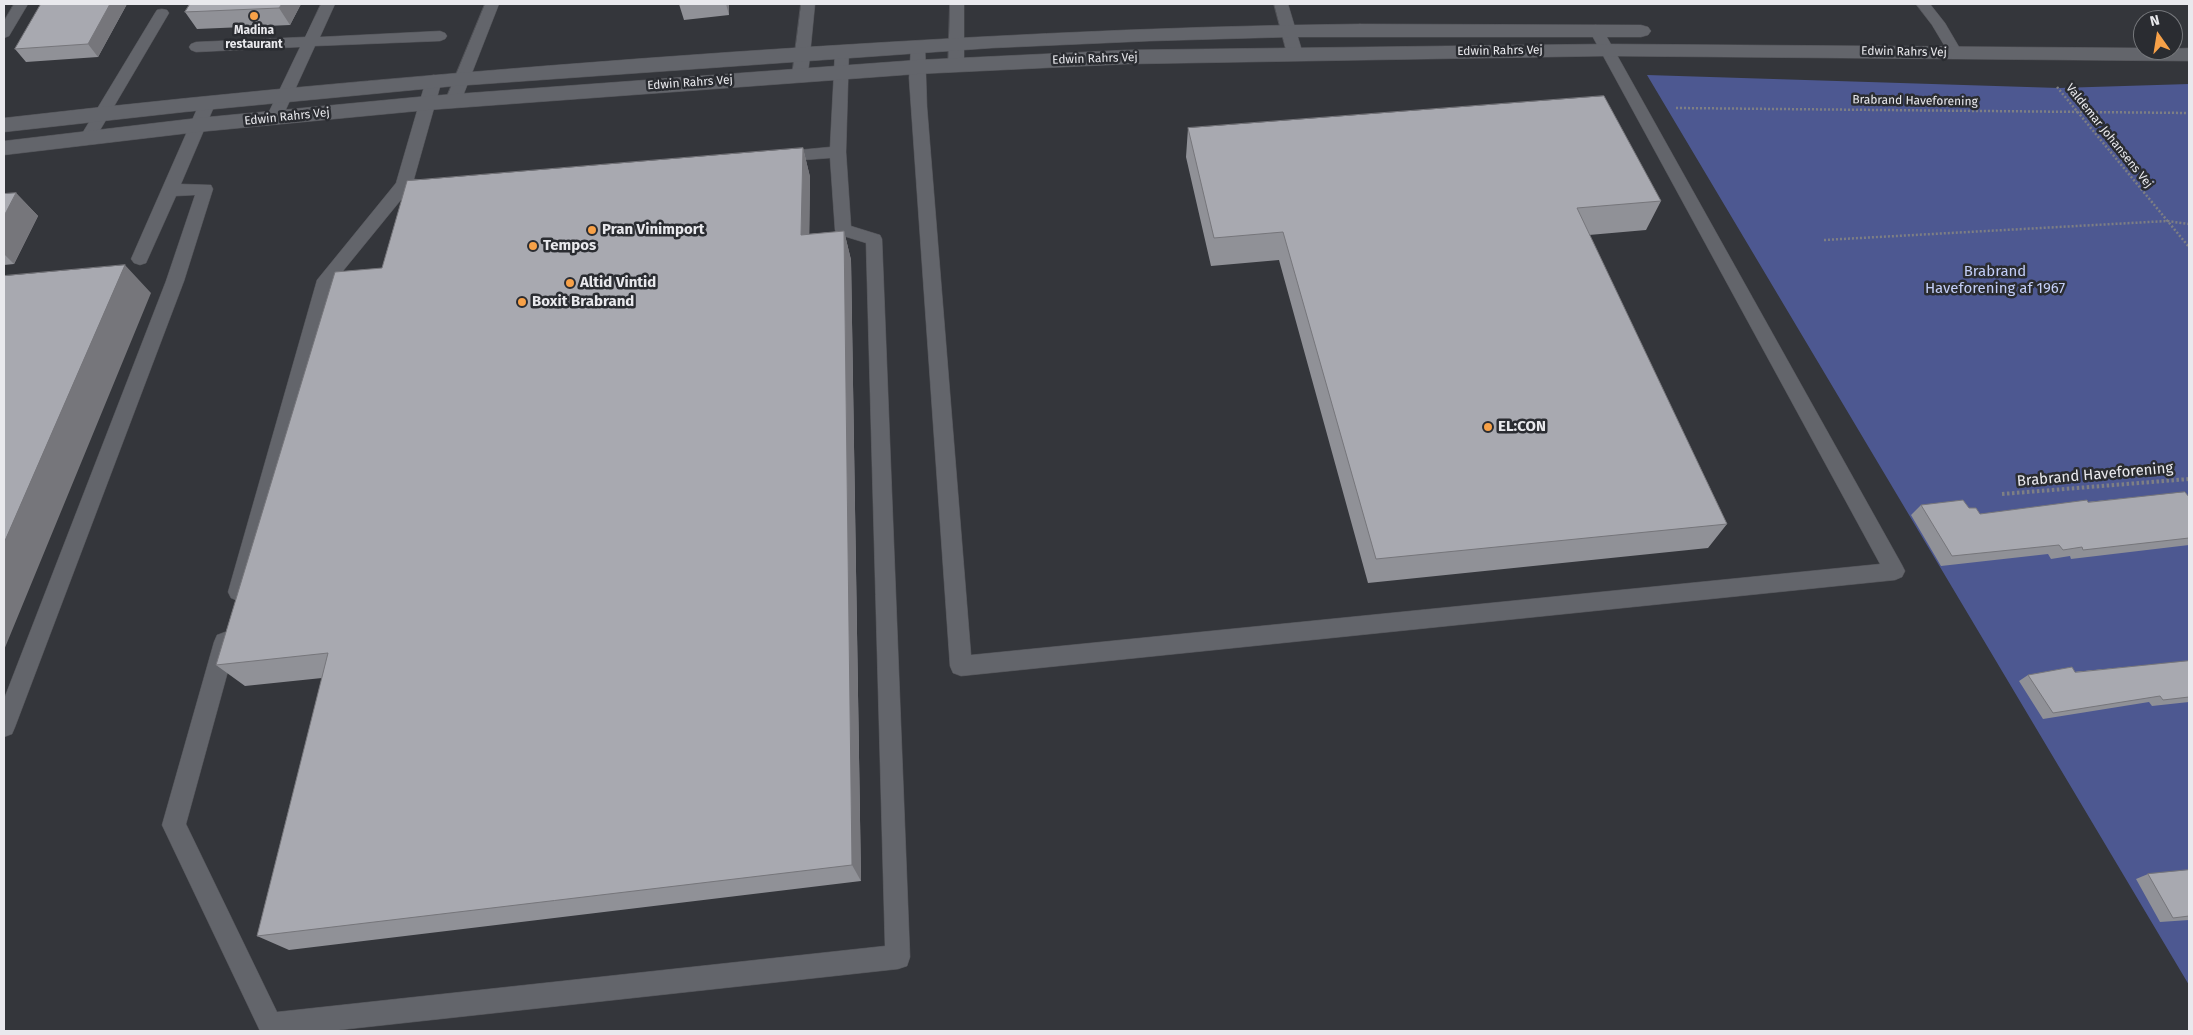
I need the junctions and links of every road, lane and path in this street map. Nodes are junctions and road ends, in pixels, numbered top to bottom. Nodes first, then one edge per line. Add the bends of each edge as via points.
1 (21, 4) edge
2 (328, 4) edge
3 (492, 4) edge
4 (808, 4) edge
5 (956, 4) edge
6 (1281, 4) edge
7 (1923, 4) edge
8 (162, 12) dead end
9 (1596, 30) junction
10 (1659, 31) dead end
11 (1289, 32) junction
12 (4, 33) edge
13 (1858, 33) dead end
14 (1944, 34) junction
15 (440, 36) dead end
16 (2133, 36) edge
17 (310, 42) junction
18 (956, 44) junction
19 (196, 47) dead end
20 (1607, 50) junction
21 (842, 51) junction
22 (1955, 52) junction
23 (801, 54) junction
24 (1295, 54) junction
25 (2031, 54) junction
26 (2189, 55) edge
27 (917, 56) junction
28 (956, 65) junction
29 (841, 72) junction
30 (800, 75) junction
31 (462, 78) junction
32 (434, 80) junction
33 (285, 94) junction
34 (453, 101) junction
35 (208, 102) junction
36 (428, 103) junction
37 (1641, 107) junction
38 (2078, 112) junction
39 (102, 113) junction
40 (2189, 114) edge
41 (274, 118) junction
42 (4, 125) edge
43 (198, 125) junction
44 (88, 137) junction
45 (4, 148) edge
46 (838, 152) junction
47 (759, 158) edge
48 (434, 182) edge
49 (404, 185) junction
50 (170, 190) junction
51 (2167, 221) junction
52 (2189, 224) edge
53 (1824, 240) dead end
54 (2189, 247) edge
55 (140, 259) dead end
56 (2189, 479) edge
57 (2002, 494) dead end
58 (4, 727) edge

1 - 12 lane
2 - 17 lane
3 - 31 lane
4 - 23 lane
5 - 18 lane
6 - 11 lane
7 - 14 lane
8 - 39 lane
9 - 10 street, Edwin Rahrs Vej
9 - 11 street, Edwin Rahrs Vej
9 - 20 lane
11 - 18 street, Edwin Rahrs Vej via 1080,37
11 - 24 lane
13 - 14 street, Edwin Rahrs Vej
14 - 16 street, Edwin Rahrs Vej
14 - 22 lane
15 - 17 lane
17 - 19 lane
17 - 33 lane
18 - 27 street, Edwin Rahrs Vej
18 - 28 lane
20 - 22 street, Edwin Rahrs Vej
20 - 24 street, Edwin Rahrs Vej
20 - 37 lane
21 - 23 street, Edwin Rahrs Vej
21 - 27 street, Edwin Rahrs Vej
21 - 29 lane
22 - 25 street, Edwin Rahrs Vej
23 - 30 lane
23 - 31 street, Edwin Rahrs Vej
24 - 28 street, Edwin Rahrs Vej
25 - 26 street, Edwin Rahrs Vej
25 - 38 path, Valdemar Johansens Vej
27 - 28 street, Edwin Rahrs Vej
27 - 29 street, Edwin Rahrs Vej
27 - 37 lane via 961,666 1895,571
29 - 30 street, Edwin Rahrs Vej
29 - 46 lane
30 - 34 street, Edwin Rahrs Vej
31 - 32 street, Edwin Rahrs Vej
31 - 34 lane
32 - 33 street, Edwin Rahrs Vej
32 - 36 lane
33 - 35 street, Edwin Rahrs Vej
33 - 41 lane
34 - 36 street, Edwin Rahrs Vej
35 - 39 street, Edwin Rahrs Vej
35 - 43 lane
36 - 41 street, Edwin Rahrs Vej
36 - 49 lane
37 - 38 path, Brabrand Haveforening
38 - 40 path, Brabrand Haveforening
38 - 51 path, Valdemar Johansens Vej
39 - 42 street, Edwin Rahrs Vej
39 - 44 lane
41 - 43 street, Edwin Rahrs Vej
43 - 44 street, Edwin Rahrs Vej
43 - 50 lane
44 - 45 street, Edwin Rahrs Vej
46 - 47 lane
46 - 49 lane via 843,230 874,239 898,957 270,1025 174,825 326,280
48 - 49 lane
50 - 55 lane
50 - 58 lane via 205,190 175,281
51 - 52 path
51 - 53 path
51 - 54 path, Valdemar Johansens Vej
56 - 57 path, Brabrand Haveforening

